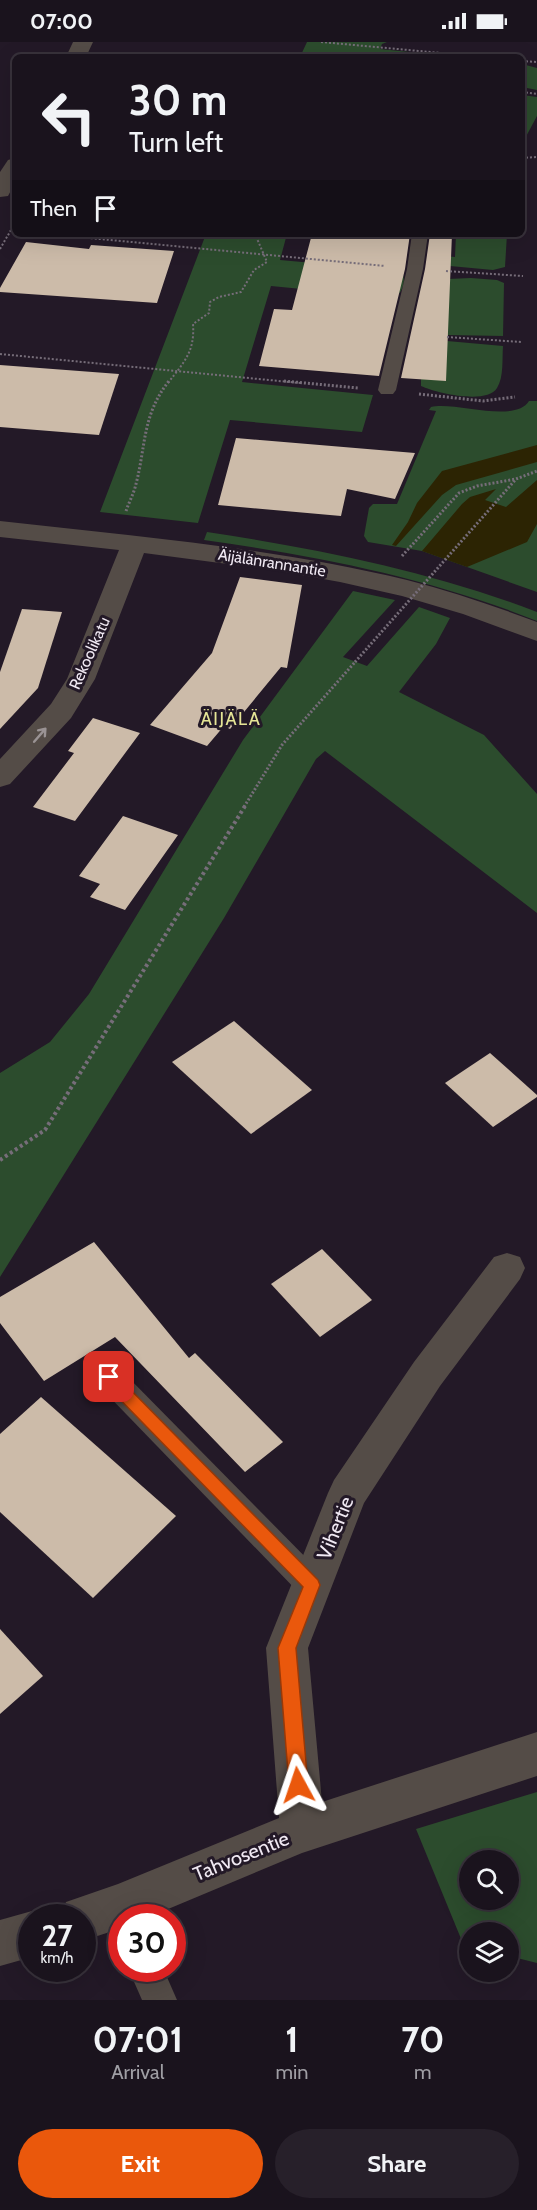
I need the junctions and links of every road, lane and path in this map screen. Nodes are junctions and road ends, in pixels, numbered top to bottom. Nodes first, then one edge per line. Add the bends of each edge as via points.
1 (321, 42) edge
2 (452, 54) edge
3 (9, 167) edge
4 (0, 191) edge
5 (12, 232) edge
6 (78, 237) edge
7 (256, 237) edge
8 (420, 237) edge
9 (0, 249) edge
10 (262, 255) junction
11 (415, 269) junction
12 (523, 276) dead end
13 (447, 337) dead end
14 (521, 342) dead end
15 (0, 354) edge
16 (176, 370) junction
17 (387, 390) junction
18 (515, 397) dead end
19 (537, 471) edge
20 (516, 479) junction
21 (125, 515) dead end
22 (0, 529) edge
23 (135, 543) junction
24 (401, 557) dead end
25 (537, 632) edge
26 (0, 777) edge
27 (0, 1160) edge
28 (507, 1268) dead end
29 (109, 1377) dead end
30 (312, 1585) junction
31 (537, 1754) edge
32 (302, 1831) junction
33 (131, 1904) edge
34 (18, 1938) edge
35 (0, 1943) edge
36 (152, 1982) edge
37 (160, 2000) edge

1 - 2 path
3 - 4 street
5 - 9 path
6 - 10 path
7 - 10 path
8 - 11 lane
10 - 11 path
10 - 16 path via 267,262 254,270 241,292 210,302 209,313 194,324 188,357
11 - 12 path
11 - 17 lane
13 - 14 path
15 - 16 path
16 - 17 path
16 - 21 path via 150,415 136,484
17 - 18 path via 483,401
19 - 20 path
20 - 24 path via 459,493
20 - 27 path, bridge via 282,745 45,1130
22 - 23 street, Äijälänrannantie
23 - 25 street, Äijälänrannantie via 311,567 390,584 462,604
26 -> 23 street, Rekoolikatu via 61,711 81,679
28 - 30 street, Vihertie via 427,1374 348,1493
29 - 30 lane
30 - 32 street, Vihertie via 287,1648
31 - 32 street, Tahvosentie
32 - 33 street, Tahvosentie
34 - 35 street
36 - 37 lane

